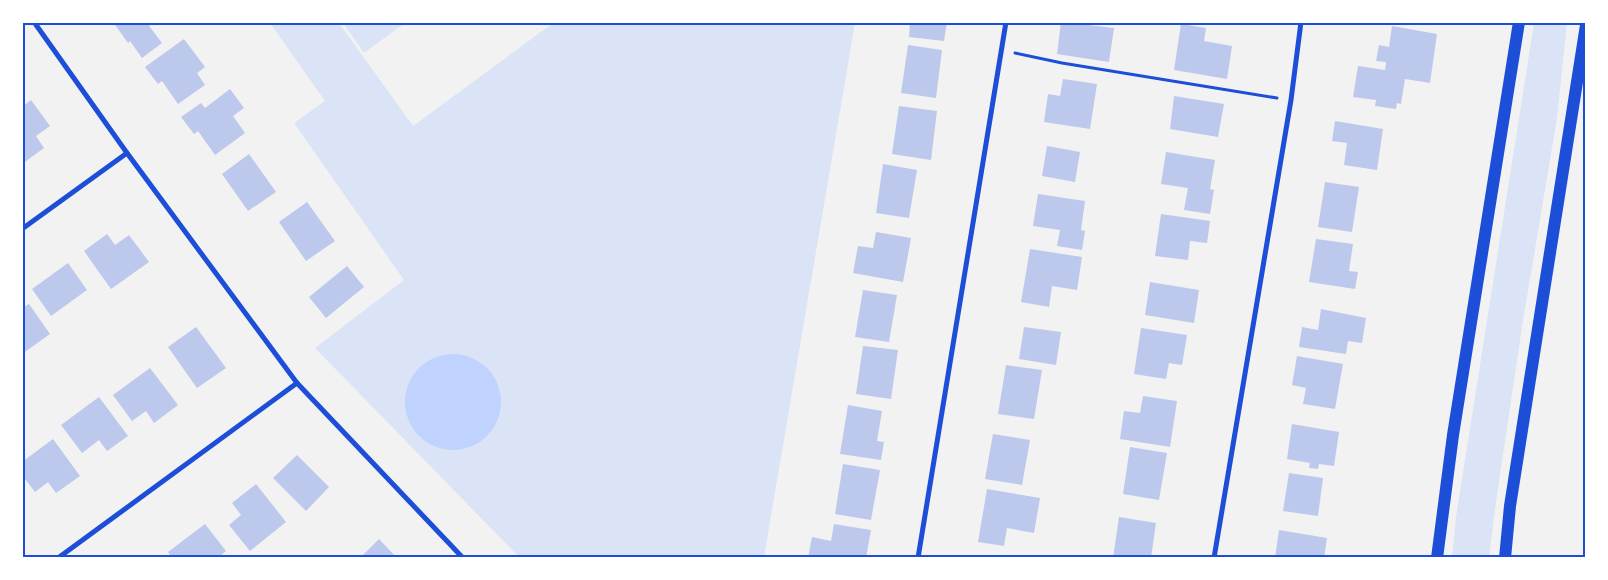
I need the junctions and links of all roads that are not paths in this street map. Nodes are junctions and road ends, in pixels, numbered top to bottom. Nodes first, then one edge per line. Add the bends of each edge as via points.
1 (34, 22) edge
2 (1006, 22) edge
3 (1301, 22) edge
4 (1519, 22) edge
5 (1586, 25) edge
6 (127, 153) junction
7 (22, 229) edge
8 (297, 384) junction
9 (58, 558) edge
10 (463, 558) edge
11 (918, 558) edge
12 (1214, 558) edge
13 (1437, 558) edge
14 (1505, 558) edge

1 - 6 street
2 - 11 street
3 - 12 street
4 - 13 main road via 1453,434
5 - 14 main road via 1510,506
6 - 7 street
6 - 8 street
8 - 9 street
8 - 10 street

